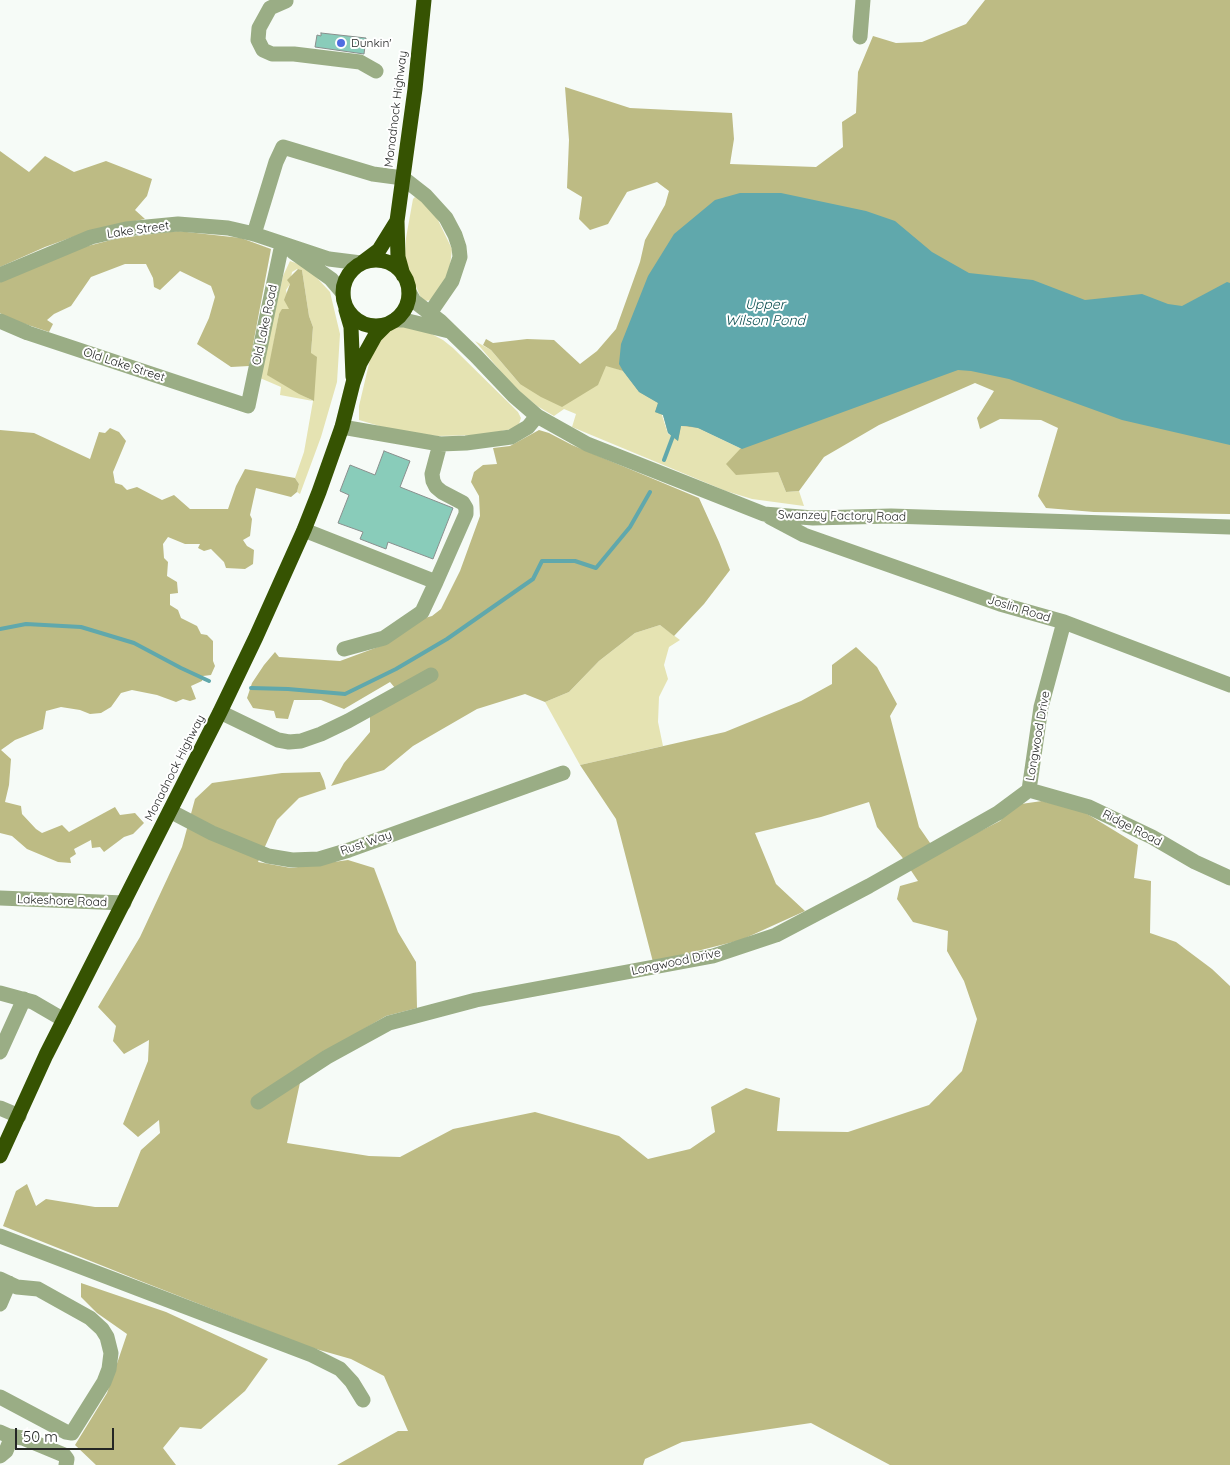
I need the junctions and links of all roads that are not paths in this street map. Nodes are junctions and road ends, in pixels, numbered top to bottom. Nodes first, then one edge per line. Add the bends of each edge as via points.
1 (286, 0) edge
2 (419, 0) edge
3 (424, 0) edge
4 (863, 0) edge
5 (860, 37) dead end
6 (376, 71) dead end
7 (403, 178) junction
8 (397, 221) junction
9 (254, 234) junction
10 (282, 244) junction
11 (362, 263) junction
12 (0, 275) edge
13 (403, 275) junction
14 (409, 292) junction
15 (343, 293) junction
16 (346, 309) junction
17 (430, 313) junction
18 (0, 321) edge
19 (391, 322) junction
20 (450, 331) junction
21 (353, 383) junction
22 (248, 406) joint
23 (537, 416) junction
24 (342, 427) junction
25 (440, 444) junction
26 (764, 514) junction
27 (813, 518) junction
28 (1230, 527) edge
29 (304, 530) junction
30 (807, 536) junction
31 (436, 582) junction
32 (1064, 622) junction
33 (344, 649) dead end
34 (431, 675) dead end
35 (1230, 685) edge
36 (220, 712) junction
37 (563, 773) dead end
38 (1029, 790) junction
39 (170, 812) junction
40 (1230, 878) edge
41 (0, 898) edge
42 (124, 903) junction
43 (0, 993) edge
44 (24, 999) junction
45 (64, 1020) junction
46 (0, 1052) edge
47 (258, 1102) dead end
48 (0, 1108) edge
49 (19, 1116) junction
50 (0, 1156) edge
51 (0, 1236) edge
52 (5, 1281) edge
53 (0, 1304) edge
54 (0, 1397) edge
55 (363, 1400) dead end
56 (4, 1434) edge
57 (0, 1456) edge
58 (66, 1465) edge

1 - 6 street via 270,8 259,28 258,40 263,50 272,54 360,62
2 - 3 street
3 - 7 highway, Monadnock Highway
4 - 5 street
7 - 8 highway, Monadnock Highway
7 - 9 street via 373,174 284,147 276,162
7 - 17 street via 446,218 459,247 460,257 452,281
8 - 11 highway, Monadnock Highway via 379,250
8 - 13 highway, Monadnock Highway via 398,257
9 - 10 street, Lake Street
9 - 12 street, Lake Street via 228,228 178,224 126,229 91,237
10 - 11 street, Lake Street via 335,260
10 - 15 street, Lake Street via 322,271
10 - 22 street, Old Lake Road
11 - 13 highway via 381,260
11 - 15 highway via 346,278
13 - 14 highway
14 - 17 street, Swanzey Factory Road
14 - 19 highway via 405,310
15 - 16 highway
16 - 19 highway via 361,324 372,326
16 - 21 highway, Monadnock Highway
17 - 20 street, Swanzey Factory Road
18 - 22 street, Old Lake Street
19 - 20 street via 404,320
19 - 21 highway, Monadnock Highway via 375,336
20 - 23 street, Swanzey Factory Road
21 - 24 highway, Monadnock Highway
23 - 25 street via 512,437
23 - 26 street, Swanzey Factory Road via 587,444
24 - 25 street
24 - 29 highway, Monadnock Highway
25 - 31 street via 433,481 442,492 463,503 466,514
26 - 27 street, Swanzey Factory Road
26 - 30 street, Joslin Road
27 - 28 street, Swanzey Factory Road via 891,516
27 - 30 street
29 - 31 street
29 - 36 highway, Monadnock Highway
30 - 32 street, Joslin Road via 1000,604
31 - 33 street via 422,612 384,638
32 - 35 street, Joslin Road
32 - 38 street, Longwood Drive via 1041,707
34 - 36 street via 348,721 301,741 278,740
36 - 39 highway, Monadnock Highway
37 - 39 street, Rust Way via 319,859 292,860 268,856
38 - 40 street, Ridge Road via 1089,807
38 - 47 street, Longwood Drive via 998,813 776,934 713,956 476,1000 389,1023 327,1057
39 - 42 highway, Monadnock Highway
41 - 42 street, Lakeshore Road
42 - 45 highway, Monadnock Highway
43 - 44 street
44 - 45 street
44 - 46 street
45 - 49 highway, Monadnock Highway
48 - 49 street
49 - 50 highway, Monadnock Highway
51 - 55 street via 312,1355 340,1369
52 - 53 street
52 - 54 street via 17,1287 38,1289 90,1318 107,1337 111,1361 104,1382 72,1433
56 - 57 street via 10,1441
56 - 58 street via 23,1438 64,1455

